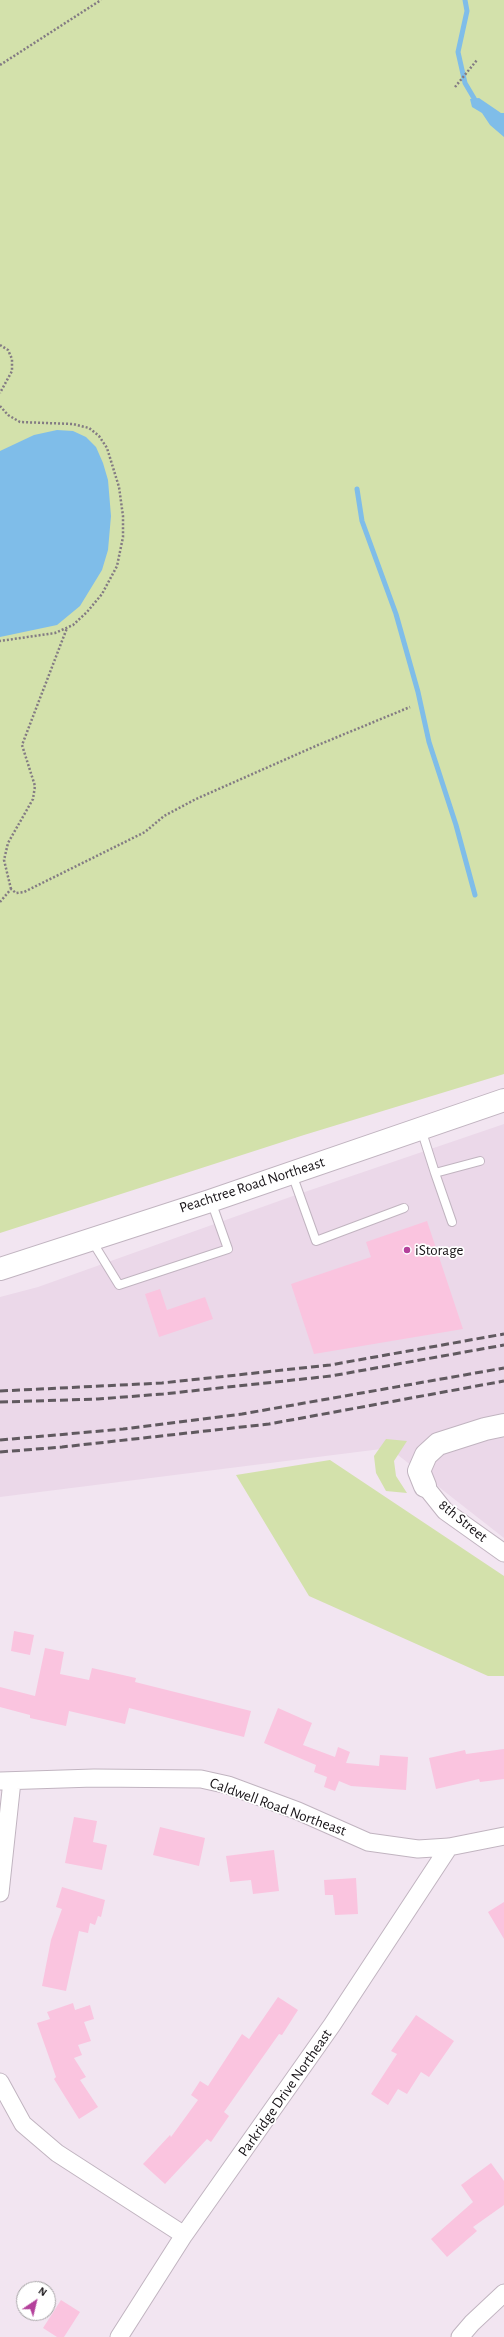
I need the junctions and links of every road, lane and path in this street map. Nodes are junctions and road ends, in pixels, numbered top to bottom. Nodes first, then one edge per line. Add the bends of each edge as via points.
1 (101, 0) edge
2 (477, 60) dead end
3 (0, 65) edge
4 (455, 87) dead end
5 (0, 345) edge
6 (0, 393) edge
7 (0, 406) edge
8 (67, 628) junction
9 (0, 641) edge
10 (410, 707) dead end
11 (10, 889) junction
12 (0, 902) edge
13 (504, 1100) edge
14 (421, 1129) junction
15 (480, 1161) dead end
16 (291, 1173) junction
17 (435, 1173) junction
18 (210, 1201) junction
19 (404, 1208) dead end
20 (452, 1222) dead end
21 (91, 1239) junction
22 (0, 1269) edge
23 (504, 1426) edge
24 (425, 1486) joint
25 (504, 1553) edge
26 (6, 1781) edge
27 (504, 1836) edge
28 (449, 1847) junction
29 (0, 1893) edge
30 (0, 2082) edge
31 (184, 2235) junction
32 (504, 2293) edge
33 (119, 2337) edge
34 (460, 2337) edge

1 - 3 path
2 - 4 path
5 - 6 path via 8,350 12,359 12,371
7 - 8 path via 8,415 20,422 73,424 89,428 99,436 109,454 119,487 123,516 116,566 102,594 87,612
8 - 9 path via 55,633
8 - 11 path via 22,745 35,786 33,799 8,843 4,860
10 - 11 path via 196,799 164,816 145,832 24,892 16,893
11 - 12 path
13 - 14 main road, Peachtree Road Northeast
14 - 16 main road, Peachtree Road Northeast
14 - 17 lane
15 - 17 lane
16 - 18 main road, Peachtree Road Northeast
16 - 19 lane via 316,1241
17 - 20 lane
18 - 21 main road, Peachtree Road Northeast
18 - 21 lane via 228,1249 119,1285
21 - 22 main road, Peachtree Road Northeast
23 - 24 main road via 485,1429 438,1444 426,1455 419,1471
24 - 25 street, 8th Street via 445,1511
26 - 28 street, Caldwell Road Northeast via 94,1778 201,1779 228,1785 298,1811 368,1842 418,1849
26 - 29 street
27 - 28 street, Caldwell Road Northeast
28 - 31 street, Parkridge Drive Northeast via 332,2025
30 - 31 street via 22,2124 57,2153
31 - 33 street, Parkridge Drive Northeast
32 - 34 street

